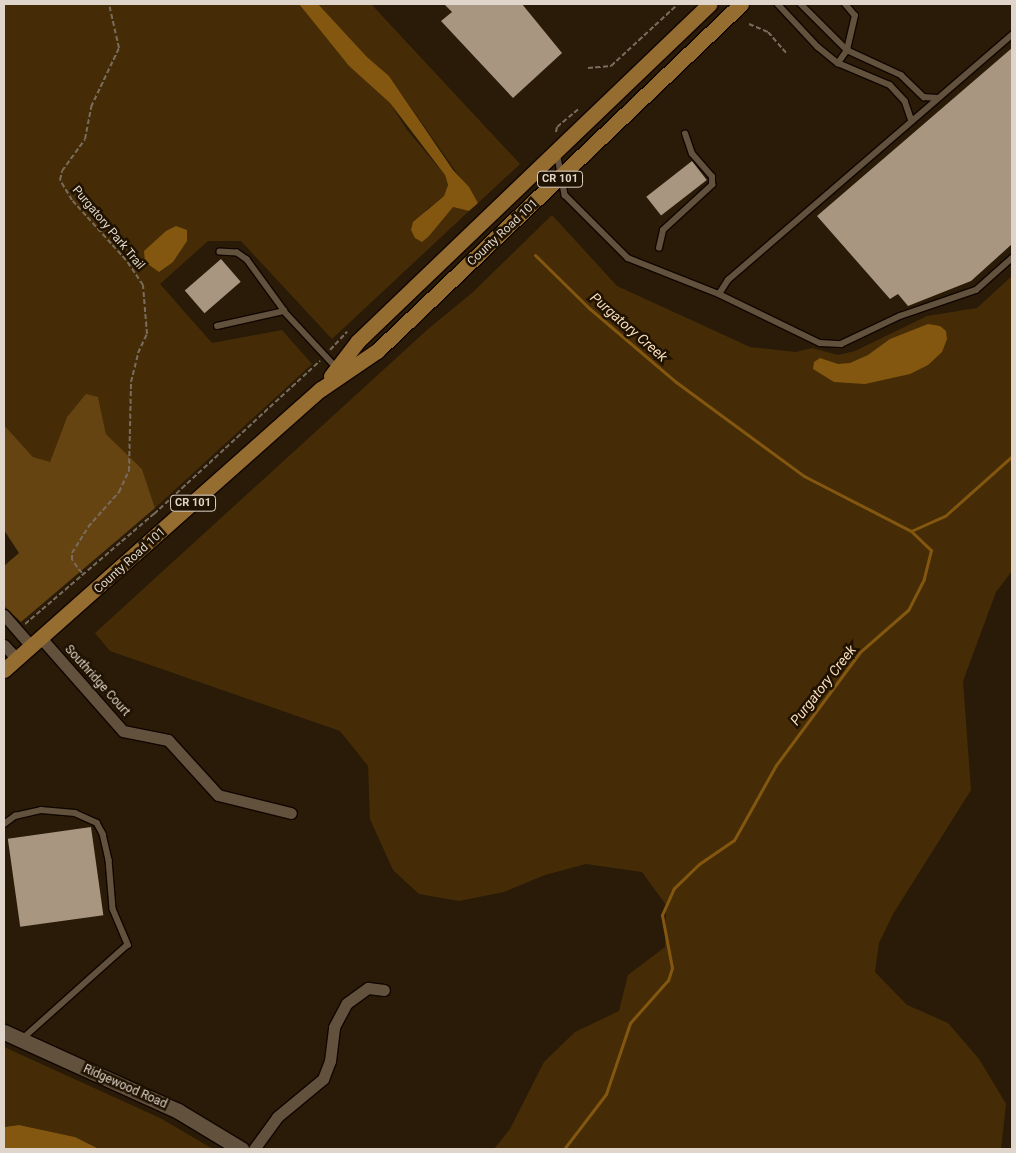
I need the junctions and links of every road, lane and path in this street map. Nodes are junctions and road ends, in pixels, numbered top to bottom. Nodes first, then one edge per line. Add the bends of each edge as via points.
1 (109, 4) edge
2 (678, 4) edge
3 (708, 4) edge
4 (741, 4) edge
5 (778, 4) edge
6 (801, 4) edge
7 (845, 4) edge
8 (749, 24) dead end
9 (1012, 35) edge
10 (847, 50) junction
11 (787, 54) dead end
12 (838, 63) junction
13 (588, 68) dead end
14 (937, 98) junction
15 (912, 121) junction
16 (685, 134) dead end
17 (557, 151) junction
18 (560, 178) junction
19 (659, 248) dead end
20 (220, 252) dead end
21 (1012, 258) edge
22 (719, 294) junction
23 (284, 311) junction
24 (217, 326) dead end
25 (340, 371) junction
26 (4, 615) edge
27 (18, 631) junction
28 (36, 642) junction
29 (4, 645) edge
30 (17, 659) junction
31 (4, 670) edge
32 (291, 812) dead end
33 (4, 824) edge
34 (384, 990) dead end
35 (4, 1032) edge
36 (22, 1041) junction
37 (242, 1149) edge
38 (254, 1149) edge

1 - 27 path, Purgatory Park Trail via 119,48 91,107 85,140 62,171 60,180 72,200 126,260 143,285 147,334 138,353 131,382 129,471 119,492 88,527 72,554 72,560 82,573
2 - 13 path via 611,66
3 - 17 main road, County Road 101 / CR 101
4 - 18 main road, County Road 101 / CR 101
5 - 12 lane via 818,47
6 - 10 lane
7 - 10 lane via 855,16
8 - 11 path via 768,32
9 - 14 lane
10 - 12 lane
10 - 14 lane via 901,75 924,97
12 - 15 lane via 890,85 905,101
14 - 15 lane
15 - 22 lane via 728,280
16 - 19 lane via 692,154 712,177 712,185 663,230
17 - 18 lane
17 - 25 main road, County Road 101 / CR 101 via 363,337
18 - 22 lane via 565,195 628,258
18 - 25 main road, County Road 101 / CR 101 via 377,351
20 - 23 lane via 237,253 246,260
21 - 22 lane via 976,290 900,316 841,344 820,343
23 - 24 lane
23 - 25 lane
25 - 28 main road, County Road 101 / CR 101
26 - 27 street, Southridge Court
27 - 28 street, Southridge Court
28 - 30 main road, County Road 101 / CR 101
28 - 32 street, Southridge Court via 123,731 168,740 218,795
29 - 30 street
30 - 31 main road, County Road 101 / CR 101
33 - 36 lane via 15,816 41,810 74,813 97,823 104,834 109,860 112,908 128,945 32,1028
34 - 38 street via 368,988 347,1002 334,1028 330,1061 323,1079 277,1117
35 - 36 street, Ridgewood Road
36 - 37 street, Ridgewood Road via 178,1111

